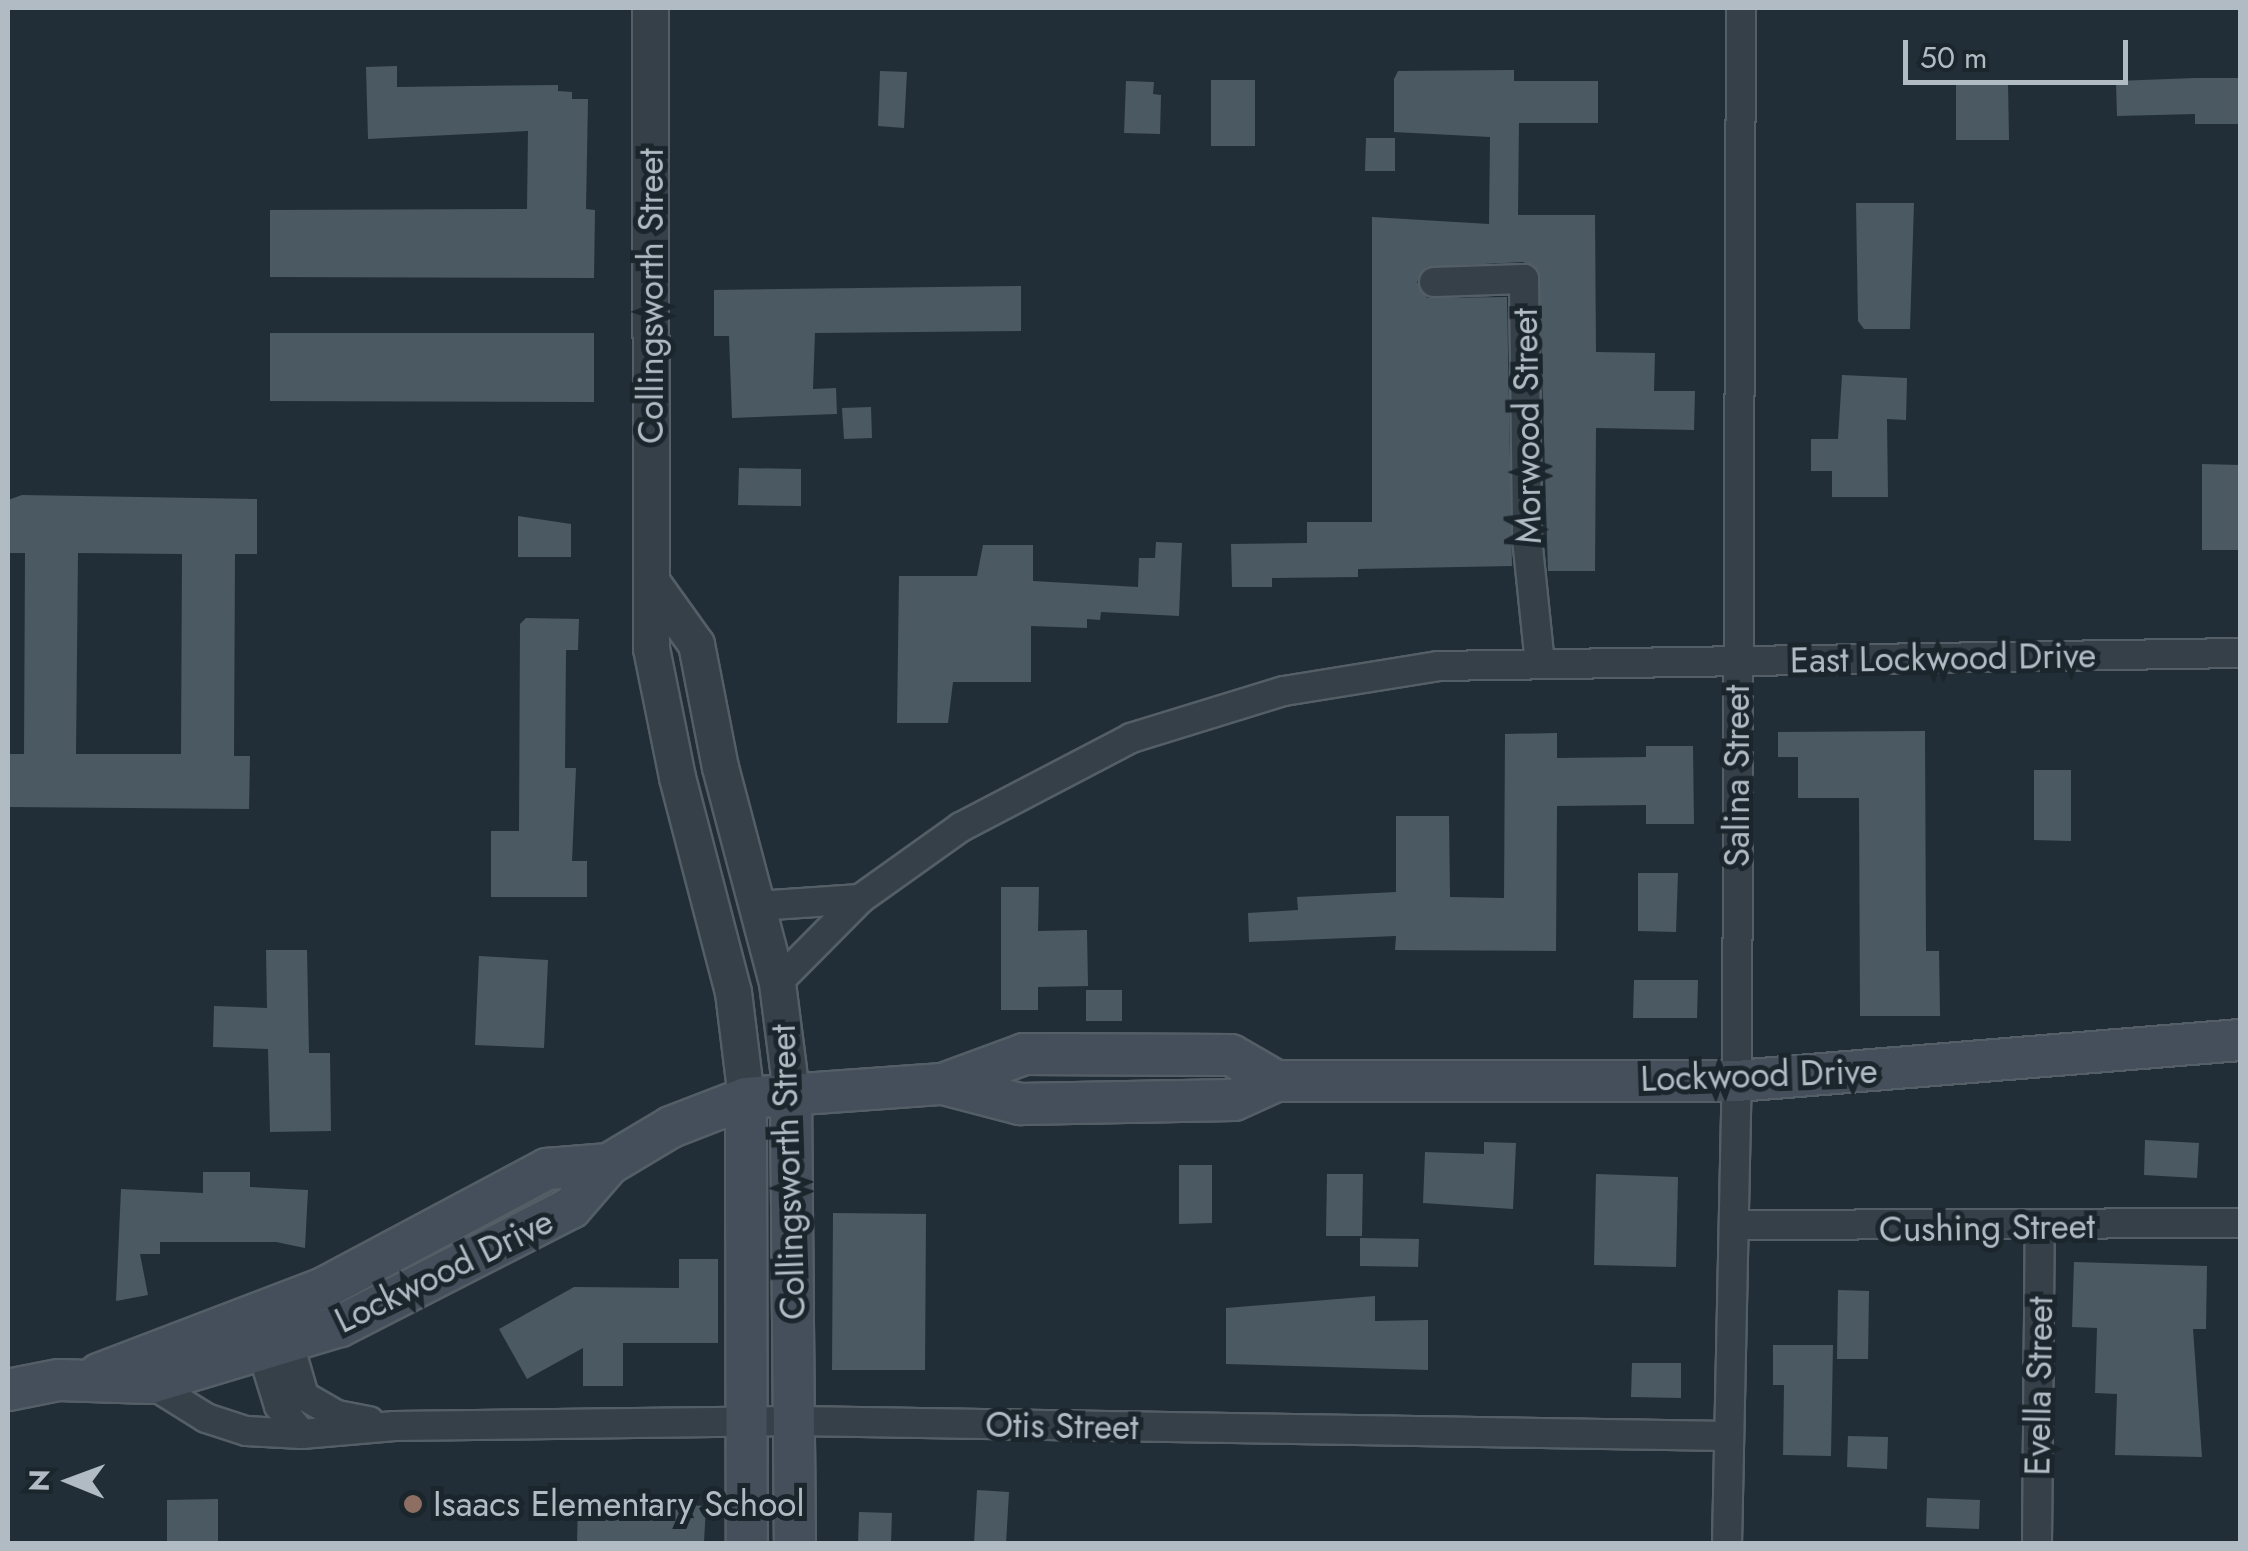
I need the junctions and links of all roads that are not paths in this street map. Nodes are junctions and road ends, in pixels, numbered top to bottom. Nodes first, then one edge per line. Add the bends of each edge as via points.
1 (650, 8) edge
2 (1741, 8) edge
3 (1434, 282) dead end
4 (653, 584) junction
5 (2240, 653) edge
6 (1738, 662) junction
7 (1540, 663) junction
8 (860, 899) junction
9 (757, 906) junction
10 (778, 983) junction
11 (2240, 1040) edge
12 (1736, 1081) junction
13 (792, 1093) junction
14 (746, 1098) junction
15 (2240, 1223) edge
16 (1734, 1226) junction
17 (2040, 1228) junction
18 (270, 1330) junction
19 (86, 1380) junction
20 (150, 1384) junction
21 (8, 1390) edge
22 (795, 1421) junction
23 (747, 1422) junction
24 (395, 1426) junction
25 (302, 1434) junction
26 (1729, 1436) junction
27 (747, 1544) edge
28 (795, 1544) edge
29 (1727, 1544) edge
30 (2037, 1544) edge

1 - 4 street, Collingsworth Street
2 - 6 street, Salina Street
3 - 7 street, Morwood Street via 1524,279 1527,538
4 - 9 street, Collingsworth Street via 696,644
4 - 14 street, Collingsworth Street via 651,648 676,777 734,992
5 - 6 street, East Lockwood Drive
6 - 7 street, East Lockwood Drive
6 - 12 street, Salina Street
7 - 8 street, East Lockwood Drive via 1438,666 1284,691 1131,738 960,827
8 - 9 street
8 - 10 street, East Lockwood Drive
9 - 10 street, Collingsworth Street
10 - 13 street, Collingsworth Street
11 - 12 main road, Lockwood Drive
12 - 13 main road, Lockwood Drive via 1276,1081 1234,1100 1020,1104 943,1084
12 - 16 street, Salina Street
13 - 14 main road, Lockwood Drive
13 - 22 main road, Collingsworth Street
14 - 18 main road, Lockwood Drive via 672,1127 609,1164 548,1169
14 - 23 main road, Collingsworth Street
15 - 17 street, Cushing Street
16 - 17 street, Cushing Street
16 - 26 street, Salina Street
17 - 30 street, Evella Street
18 - 19 main road, Lockwood Drive
18 - 20 main road, Lockwood Drive
18 - 24 street, Otis Street via 304,1396 337,1415
18 - 25 street via 279,1406
19 - 20 main road, Lockwood Drive
19 - 21 main road, Lockwood Drive
20 - 25 street, Otis Street via 206,1418 246,1431
22 - 23 street, Otis Street
22 - 26 street, Otis Street
22 - 28 main road, Collingsworth Street
23 - 24 street, Otis Street
23 - 27 main road, Collingsworth Street
24 - 25 street, Otis Street
26 - 29 street, Salina Street

